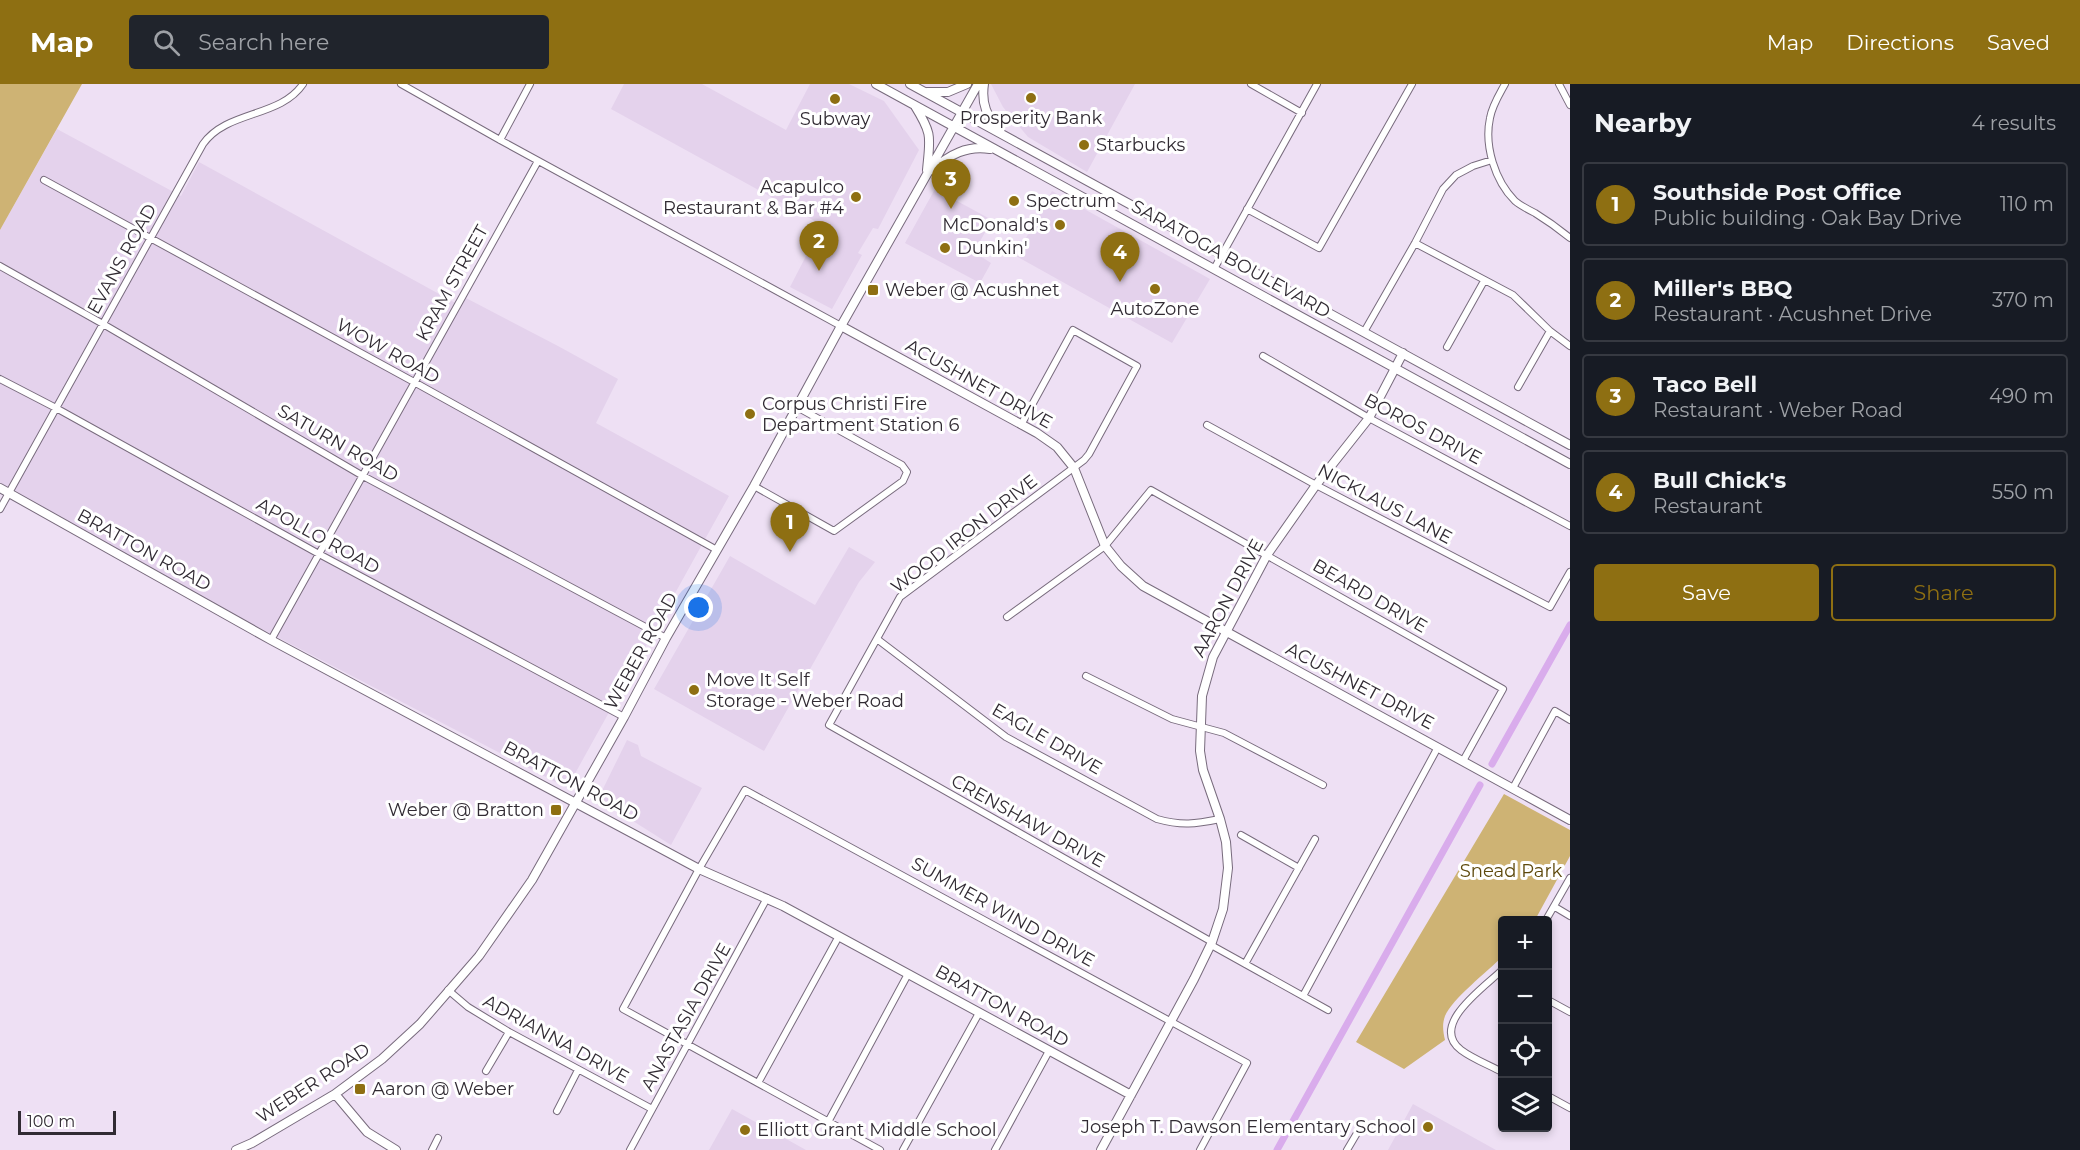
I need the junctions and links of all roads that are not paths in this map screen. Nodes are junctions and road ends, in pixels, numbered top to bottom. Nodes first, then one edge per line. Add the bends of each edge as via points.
1 (303, 84) edge
2 (401, 84) edge
3 (530, 84) edge
4 (876, 84) edge
5 (910, 84) edge
6 (967, 84) edge
7 (978, 84) edge
8 (984, 84) edge
9 (1251, 84) edge
10 (1317, 84) edge
11 (1412, 84) edge
12 (1505, 84) edge
13 (1559, 84) edge
14 (923, 91) junction
15 (915, 105) junction
16 (1570, 105) edge
17 (962, 112) junction
18 (1302, 113) junction
19 (954, 127) junction
20 (1005, 136) junction
21 (500, 140) junction
22 (997, 150) junction
23 (1492, 160) junction
24 (538, 161) junction
25 (927, 174) junction
26 (44, 180) dead end
27 (1247, 209) junction
28 (150, 238) junction
29 (1570, 238) edge
30 (1416, 243) junction
31 (1222, 254) junction
32 (0, 266) edge
33 (1214, 269) junction
34 (1484, 281) junction
35 (103, 324) junction
36 (841, 326) junction
37 (1550, 331) junction
38 (1364, 332) junction
39 (1447, 346) dead end
40 (1570, 346) edge
41 (1403, 353) junction
42 (1263, 356) dead end
43 (1394, 368) junction
44 (0, 379) edge
45 (414, 382) junction
46 (1518, 387) dead end
47 (797, 407) junction
48 (56, 408) junction
49 (1369, 418) junction
50 (1021, 425) junction
51 (1207, 425) dead end
52 (1570, 445) edge
53 (1570, 464) edge
54 (1074, 468) junction
55 (363, 476) junction
56 (1316, 485) junction
57 (754, 486) junction
58 (0, 488) edge
59 (10, 493) junction
60 (0, 509) edge
61 (1570, 525) edge
62 (1105, 546) junction
63 (717, 550) junction
64 (319, 555) junction
65 (1268, 555) junction
66 (1570, 572) edge
67 (1008, 617) dead end
68 (1225, 632) junction
69 (666, 638) junction
70 (877, 639) junction
71 (271, 640) junction
72 (1086, 676) dead end
73 (624, 717) junction
74 (1570, 720) edge
75 (829, 725) joint
76 (1199, 726) junction
77 (1438, 747) junction
78 (1463, 760) junction
79 (1323, 785) dead end
80 (1513, 788) junction
81 (576, 802) junction
82 (1220, 819) junction
83 (1570, 820) edge
84 (1241, 835) dead end
85 (1315, 839) dead end
86 (699, 868) junction
87 (1299, 868) junction
88 (1570, 878) edge
89 (767, 898) junction
90 (1555, 908) junction
91 (1549, 916) edge
92 (1570, 916) edge
93 (839, 936) junction
94 (1212, 944) junction
95 (1245, 964) junction
96 (908, 974) junction
97 (1498, 975) edge
98 (448, 990) junction
99 (1303, 996) junction
100 (1552, 1002) edge
101 (1328, 1010) dead end
102 (1570, 1012) edge
103 (980, 1013) junction
104 (1171, 1022) junction
105 (509, 1032) junction
106 (688, 1045) junction
107 (1049, 1051) junction
108 (1498, 1069) edge
109 (578, 1070) junction
110 (486, 1071) dead end
111 (758, 1083) junction
112 (335, 1094) junction
113 (1131, 1095) junction
114 (1552, 1098) edge
115 (1570, 1108) edge
116 (652, 1109) junction
117 (557, 1111) dead end
118 (828, 1122) junction
119 (1363, 1122) dead end
120 (438, 1138) dead end
121 (236, 1150) edge
122 (396, 1150) edge
123 (432, 1150) edge
124 (630, 1150) edge
125 (880, 1150) edge
126 (903, 1150) edge
127 (995, 1150) edge
128 (1101, 1150) edge
129 (1200, 1150) edge
130 (1347, 1150) edge

1 - 28 street, EVANS ROAD via 291,98 240,117 206,139
2 - 21 street, ACUSHNET DRIVE
3 - 21 street
4 - 15 street, SARATOGA BOULEVARD
5 - 14 street, SARATOGA BOULEVARD
6 - 14 street via 948,92
7 - 17 street, WEBER ROAD
8 - 20 street via 982,98 988,115
9 - 18 street
10 - 18 street
11 - 27 street via 1319,248
12 - 23 street via 1490,118
13 - 16 street
14 - 17 street, SARATOGA BOULEVARD
15 - 19 street, SARATOGA BOULEVARD
15 - 25 street via 930,137
17 - 19 street, WEBER ROAD
17 - 20 street, SARATOGA BOULEVARD
18 - 27 street
19 - 22 street, SARATOGA BOULEVARD
19 - 25 street, WEBER ROAD
20 - 31 street, SARATOGA BOULEVARD
21 - 24 street, ACUSHNET DRIVE
22 - 25 street via 960,151
22 - 33 street, SARATOGA BOULEVARD
23 - 29 street via 1516,202
23 - 30 street via 1456,175 1443,189
24 - 36 street, ACUSHNET DRIVE
24 - 45 street, KRAM STREET
25 - 36 street, WEBER ROAD
26 - 28 street, WOW ROAD
27 - 31 street
28 - 35 street, EVANS ROAD
28 - 45 street, WOW ROAD
30 - 34 street
30 - 38 street
31 - 33 street
31 - 38 street, SARATOGA BOULEVARD
32 - 35 street, SATURN ROAD
33 - 43 street, SARATOGA BOULEVARD
34 - 37 street via 1512,295
34 - 39 street
35 - 48 street, EVANS ROAD
35 - 55 street, SATURN ROAD
36 - 47 street, WEBER ROAD
36 - 50 street, ACUSHNET DRIVE
37 - 40 street
37 - 46 street
38 - 41 street, SARATOGA BOULEVARD
41 - 43 street, AARON DRIVE
41 - 52 street, SARATOGA BOULEVARD
42 - 49 street, BOROS DRIVE
43 - 49 street, AARON DRIVE
43 - 53 street, SARATOGA BOULEVARD
44 - 48 street, APOLLO ROAD
45 - 55 street, KRAM STREET
45 - 63 street, WOW ROAD
47 - 57 street, WEBER ROAD
47 - 57 street via 902,465 907,472 903,481 834,531
48 - 59 street, EVANS ROAD
48 - 64 street, APOLLO ROAD
49 - 56 street, AARON DRIVE
49 - 61 street, BOROS DRIVE
50 - 54 street, ACUSHNET DRIVE via 1057,447
50 - 54 street, WOOD IRON DRIVE via 1073,330 1137,366 1089,454
51 - 56 street, NICKLAUS LANE
54 - 62 street, ACUSHNET DRIVE
54 - 70 street, WOOD IRON DRIVE via 900,597
55 - 64 street, KRAM STREET
55 - 69 street, SATURN ROAD
56 - 65 street, AARON DRIVE
56 - 66 street, NICKLAUS LANE via 1550,608
57 - 63 street, WEBER ROAD
58 - 59 street, BRATTON ROAD
59 - 60 street, EVANS ROAD
59 - 71 street, BRATTON ROAD
62 - 65 street, BEARD DRIVE via 1151,490
62 - 67 street
62 - 68 street, ACUSHNET DRIVE via 1143,586
63 - 69 street, WEBER ROAD
64 - 71 street, KRAM STREET
64 - 73 street, APOLLO ROAD
65 - 68 street, AARON DRIVE
65 - 78 street, BEARD DRIVE via 1503,689
68 - 76 street, AARON DRIVE via 1207,674
68 - 77 street, ACUSHNET DRIVE
69 - 73 street, WEBER ROAD
70 - 75 street, WOOD IRON DRIVE
70 - 82 street, EAGLE DRIVE via 1006,737 1157,819 1193,825
71 - 81 street, BRATTON ROAD
72 - 76 street via 1172,719
73 - 81 street, WEBER ROAD
74 - 80 street via 1554,711
75 - 94 street, CRENSHAW DRIVE
76 - 79 street via 1224,733
76 - 82 street, AARON DRIVE via 1203,770
77 - 78 street, ACUSHNET DRIVE
77 - 99 street
78 - 80 street, ACUSHNET DRIVE
80 - 83 street, ACUSHNET DRIVE
81 - 86 street, BRATTON ROAD
81 - 98 street, WEBER ROAD via 532,880 479,956
82 - 94 street, AARON DRIVE via 1228,868 1223,909
84 - 87 street
85 - 87 street
86 - 89 street, BRATTON ROAD
86 - 104 street, SUMMER WIND DRIVE via 745,790
86 - 106 street via 623,1009
87 - 95 street
88 - 90 street
89 - 93 street, BRATTON ROAD
89 - 106 street, ANASTASIA DRIVE
90 - 91 street
90 - 92 street
93 - 96 street, BRATTON ROAD
93 - 111 street
94 - 95 street, CRENSHAW DRIVE
94 - 104 street, AARON DRIVE
95 - 99 street, CRENSHAW DRIVE
96 - 103 street, BRATTON ROAD
96 - 118 street
97 - 108 street via 1462,1007 1451,1026 1459,1049
98 - 105 street, ADRIANNA DRIVE
98 - 112 street, WEBER ROAD via 420,1024 382,1059
99 - 101 street, CRENSHAW DRIVE
100 - 102 street
103 - 107 street, BRATTON ROAD
103 - 126 street
104 - 113 street, AARON DRIVE
104 - 129 street, SUMMER WIND DRIVE via 1247,1063
105 - 109 street, ADRIANNA DRIVE
105 - 110 street
106 - 111 street
106 - 116 street, ANASTASIA DRIVE
107 - 113 street, BRATTON ROAD
107 - 127 street
109 - 116 street, ADRIANNA DRIVE
109 - 117 street
111 - 118 street
112 - 121 street, WEBER ROAD
112 - 122 street via 367,1132
113 - 128 street, AARON DRIVE
114 - 115 street
116 - 124 street, ANASTASIA DRIVE
118 - 125 street
119 - 130 street
120 - 123 street

